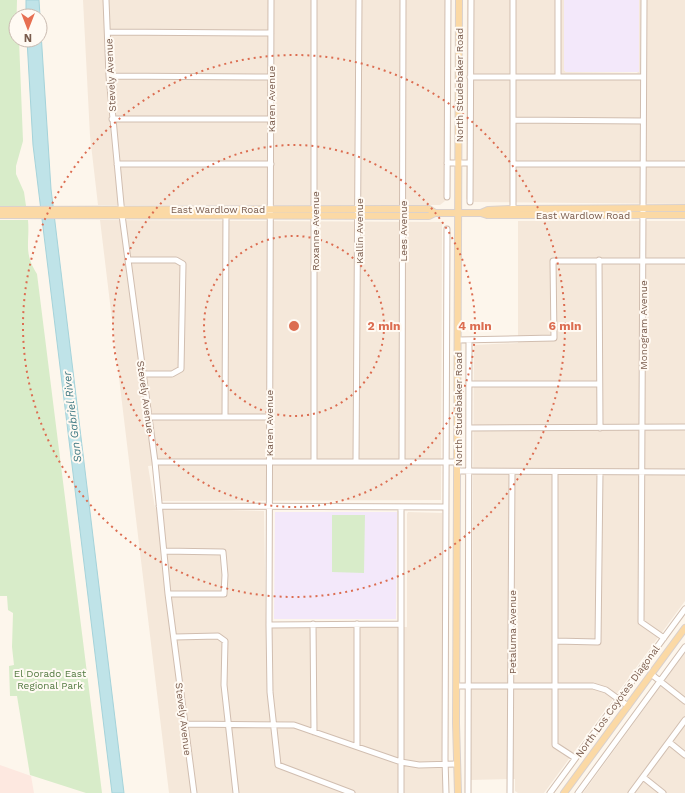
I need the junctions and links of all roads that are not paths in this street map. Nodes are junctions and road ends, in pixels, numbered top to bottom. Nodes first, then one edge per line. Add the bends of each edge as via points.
1 (106, 0) edge
2 (271, 0) edge
3 (314, 0) edge
4 (359, 0) edge
5 (403, 0) edge
6 (448, 0) edge
7 (459, 0) edge
8 (471, 0) edge
9 (513, 0) edge
10 (558, 0) edge
11 (644, 0) edge
12 (108, 32) junction
13 (271, 33) junction
14 (109, 76) junction
15 (270, 76) junction
16 (513, 76) junction
17 (470, 77) junction
18 (558, 77) junction
19 (643, 77) junction
20 (112, 119) junction
21 (271, 119) junction
22 (513, 120) junction
23 (643, 121) junction
24 (447, 163) junction
25 (470, 163) junction
26 (117, 164) junction
27 (271, 164) junction
28 (459, 164) junction
29 (513, 164) junction
30 (643, 164) junction
31 (685, 164) edge
32 (447, 197) dead end
33 (470, 202) dead end
34 (513, 208) junction
35 (643, 208) junction
36 (685, 208) edge
37 (0, 210) edge
38 (122, 212) junction
39 (226, 212) junction
40 (270, 212) junction
41 (315, 212) junction
42 (359, 212) junction
43 (403, 212) junction
44 (481, 212) junction
45 (22, 213) junction
46 (458, 213) junction
47 (0, 215) edge
48 (513, 215) junction
49 (643, 216) junction
50 (685, 216) edge
51 (447, 229) dead end
52 (128, 260) junction
53 (599, 260) junction
54 (643, 260) junction
55 (685, 261) edge
56 (458, 340) junction
57 (469, 340) junction
58 (143, 374) junction
59 (469, 384) junction
60 (600, 384) junction
61 (149, 417) junction
62 (225, 417) junction
63 (269, 417) junction
64 (685, 427) edge
65 (469, 428) junction
66 (600, 428) junction
67 (643, 428) junction
68 (155, 462) junction
69 (269, 462) junction
70 (314, 462) junction
71 (356, 462) junction
72 (402, 462) junction
73 (446, 462) junction
74 (458, 462) junction
75 (458, 471) junction
76 (469, 471) junction
77 (512, 472) junction
78 (555, 472) junction
79 (600, 472) junction
80 (643, 472) junction
81 (685, 472) edge
82 (159, 506) junction
83 (269, 506) junction
84 (401, 507) junction
85 (446, 507) junction
86 (164, 551) junction
87 (168, 594) junction
88 (685, 609) edge
89 (313, 624) junction
90 (357, 624) junction
91 (400, 624) junction
92 (269, 625) junction
93 (685, 628) edge
94 (175, 637) junction
95 (664, 638) junction
96 (555, 641) junction
97 (685, 647) edge
98 (651, 674) junction
99 (660, 681) junction
100 (512, 685) junction
101 (555, 685) junction
102 (457, 686) junction
103 (468, 686) junction
104 (619, 699) junction
105 (685, 700) edge
106 (628, 706) junction
107 (685, 720) edge
108 (184, 724) junction
109 (230, 725) junction
110 (274, 725) junction
111 (314, 732) junction
112 (669, 742) junction
113 (357, 746) junction
114 (685, 755) edge
115 (575, 758) junction
116 (401, 762) junction
117 (445, 764) junction
118 (456, 764) junction
119 (643, 777) junction
120 (194, 793) edge
121 (236, 793) edge
122 (352, 793) edge
123 (401, 793) edge
124 (446, 793) edge
125 (458, 793) edge
126 (468, 793) edge
127 (510, 793) edge
128 (550, 793) edge
129 (564, 793) edge
130 (578, 793) edge
131 (631, 793) edge
132 (663, 793) edge

1 - 12 street, Stevely Avenue
2 - 13 street, Karen Avenue
3 - 41 street, Roxanne Avenue
4 - 42 street, Kallin Avenue
5 - 43 street, Lees Avenue
6 - 24 street, North Studebaker Road
7 - 28 main road, North Studebaker Road
8 - 17 street, North Studebaker Road
9 - 16 street
10 - 18 street
11 - 19 street, Monogram Avenue
12 - 13 street
12 - 14 street, Stevely Avenue
13 - 15 street, Karen Avenue
14 - 15 street
14 - 20 street, Stevely Avenue
15 - 21 street, Karen Avenue
16 - 17 street
16 - 18 street
16 - 22 street
17 - 25 street, North Studebaker Road
18 - 19 street
19 - 23 street, Monogram Avenue
20 - 21 street
20 - 26 street, Stevely Avenue
21 - 27 street, Karen Avenue
22 - 23 street
22 - 29 street
23 - 30 street, Monogram Avenue
24 - 28 street
24 - 32 street, North Studebaker Road
25 - 28 street
25 - 33 street, North Studebaker Road
26 - 27 street
26 - 38 street, Stevely Avenue
27 - 40 street, Karen Avenue
28 - 46 main road, North Studebaker Road
29 - 30 street
29 - 34 street
30 - 31 street
30 - 35 street, Monogram Avenue
34 - 35 main road, East Wardlow Road
34 - 44 main road, East Wardlow Road
34 - 48 street
35 - 36 main road, East Wardlow Road
35 - 49 street, Monogram Avenue
37 - 45 main road, East Wardlow Road
38 - 39 main road, East Wardlow Road
38 - 45 main road, East Wardlow Road
38 - 52 street, Stevely Avenue
39 - 40 main road, East Wardlow Road
39 - 62 street
40 - 41 main road, East Wardlow Road
40 - 63 street, Karen Avenue
41 - 42 main road, East Wardlow Road
41 - 70 street, Roxanne Avenue
42 - 43 main road, East Wardlow Road
42 - 71 street, Kallin Avenue
43 - 46 main road, East Wardlow Road via 429,209 435,213
43 - 72 street, Lees Avenue
44 - 46 main road, East Wardlow Road
44 - 48 main road, East Wardlow Road via 487,215
45 - 47 main road, East Wardlow Road
46 - 56 main road, North Studebaker Road
48 - 49 main road, East Wardlow Road
49 - 50 main road, East Wardlow Road
49 - 54 street, Monogram Avenue
51 - 73 street, North Studebaker Road
52 - 58 street, Stevely Avenue
52 - 58 street via 176,260 183,264 182,369 172,374
53 - 54 street
53 - 57 street via 553,261 554,338
53 - 60 street
54 - 55 street
54 - 67 street, Monogram Avenue
56 - 57 street
56 - 74 main road, North Studebaker Road
57 - 59 street, North Studebaker Road
58 - 61 street, Stevely Avenue
59 - 60 street
59 - 65 street, North Studebaker Road
60 - 66 street
61 - 62 street
61 - 68 street, Stevely Avenue
62 - 63 street
63 - 69 street, Karen Avenue
64 - 67 street
65 - 66 street
65 - 76 street, North Studebaker Road
66 - 67 street
67 - 80 street, Monogram Avenue
68 - 69 street
68 - 82 street, Stevely Avenue
69 - 70 street
69 - 83 street, Karen Avenue
70 - 71 street
71 - 72 street
72 - 73 street
73 - 74 street
73 - 85 street, North Studebaker Road
74 - 75 main road, North Studebaker Road
75 - 76 street
75 - 102 main road, North Studebaker Road
76 - 77 street
76 - 103 street, North Studebaker Road
77 - 78 street
77 - 100 street, Petaluma Avenue
78 - 79 street
78 - 96 street
79 - 80 street
79 - 96 street via 598,642
80 - 81 street
80 - 95 street, Monogram Avenue via 641,622
82 - 83 street
82 - 86 street, Stevely Avenue
83 - 84 street
83 - 92 street, Karen Avenue
84 - 85 street
84 - 91 street
85 - 117 street, North Studebaker Road
86 - 87 street, Stevely Avenue
86 - 87 street via 223,552 224,594
87 - 94 street, Stevely Avenue
88 - 95 street, North Los Coyotes Diagonal
89 - 90 street
89 - 92 street
89 - 111 street
90 - 91 street
90 - 113 street
91 - 116 street
92 - 110 street, Karen Avenue via 270,692
93 - 98 main road, North Los Coyotes Diagonal
94 - 108 street, Stevely Avenue
94 - 109 street via 218,636 224,641 224,685
95 - 104 street, North Los Coyotes Diagonal
96 - 101 street
97 - 99 street
98 - 99 street
98 - 106 main road, North Los Coyotes Diagonal
99 - 105 street
99 - 130 street
100 - 101 street
100 - 103 street
100 - 127 street, Petaluma Avenue
101 - 104 street via 600,687
101 - 115 street via 555,745
102 - 103 street
102 - 118 main road, North Studebaker Road
103 - 126 street, North Studebaker Road
104 - 106 street
104 - 115 street, North Los Coyotes Diagonal
106 - 129 main road, North Los Coyotes Diagonal
107 - 112 street
108 - 109 street
108 - 120 street, Stevely Avenue
109 - 110 street
109 - 121 street
110 - 111 street via 294,725
110 - 122 street, Karen Avenue via 278,765
111 - 113 street
112 - 114 street
112 - 119 street
113 - 116 street
115 - 128 street, North Los Coyotes Diagonal
116 - 117 street via 419,765
116 - 123 street
117 - 118 street
117 - 124 street, North Studebaker Road
118 - 125 main road, North Studebaker Road
119 - 131 street
119 - 132 street

